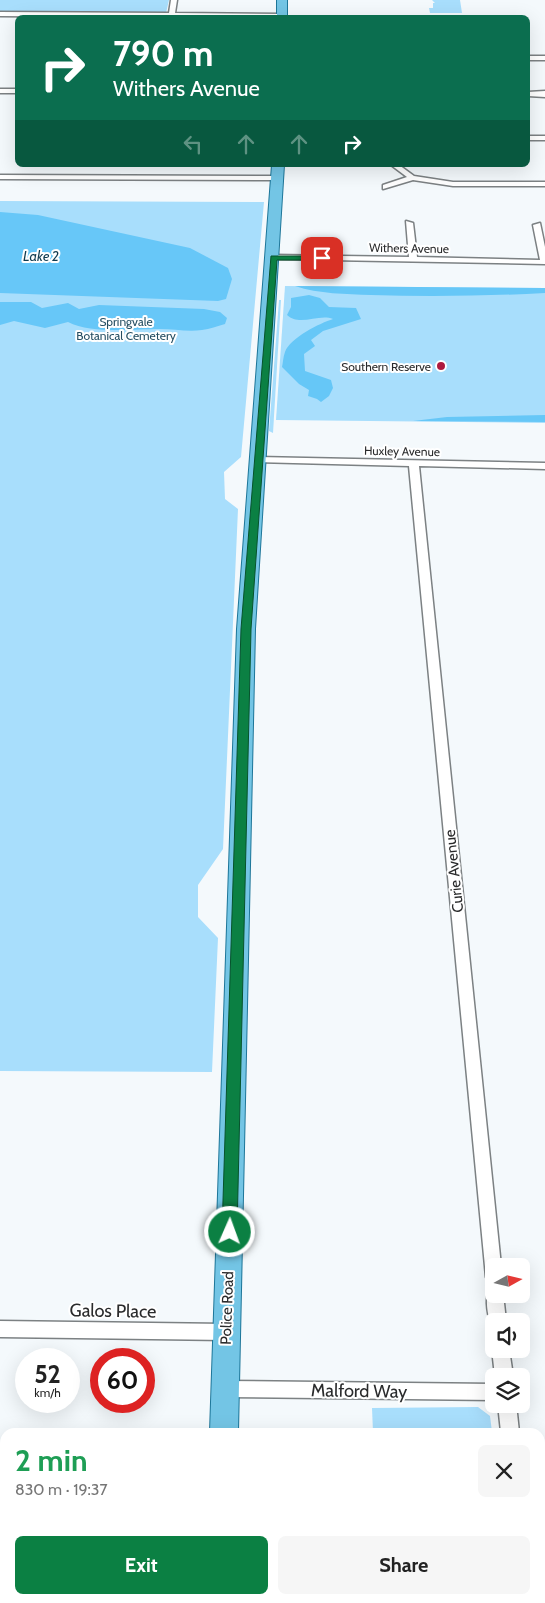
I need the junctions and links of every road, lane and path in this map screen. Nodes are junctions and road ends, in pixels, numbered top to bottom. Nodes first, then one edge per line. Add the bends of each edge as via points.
1 (174, 0) edge
2 (282, 0) edge
3 (0, 14) edge
4 (46, 15) edge
5 (172, 15) edge
6 (282, 15) edge
7 (530, 58) edge
8 (545, 58) edge
9 (0, 90) edge
10 (15, 91) edge
11 (530, 94) edge
12 (545, 94) edge
13 (530, 138) edge
14 (545, 138) edge
15 (398, 167) edge
16 (278, 174) edge
17 (0, 177) edge
18 (412, 178) junction
19 (545, 184) edge
20 (386, 187) dead end
21 (409, 223) dead end
22 (537, 225) dead end
23 (273, 257) junction
24 (413, 258) junction
25 (545, 262) edge
26 (258, 460) junction
27 (414, 465) junction
28 (545, 466) edge
29 (492, 1258) edge
30 (0, 1329) edge
31 (226, 1332) junction
32 (224, 1389) junction
33 (485, 1392) edge
34 (508, 1413) edge
35 (224, 1428) edge
36 (510, 1428) edge

1 - 5 street
2 - 6 main road
3 - 4 street
7 - 8 street
9 - 10 street
11 - 12 street
13 - 14 street
15 - 18 street
16 - 17 street via 248,179
16 - 23 main road, Police Road
18 - 19 street via 453,184
18 - 20 street
21 - 24 street
22 - 25 street
23 - 24 street, Withers Avenue
23 - 26 main road, Police Road
24 - 25 street, Withers Avenue
26 - 27 street, Huxley Avenue
26 - 31 main road, Police Road via 246,629
27 - 28 street, Huxley Avenue
27 - 29 street, Curie Avenue
30 - 31 street, Galos Place
31 - 32 main road, Police Road
32 - 33 street, Malford Way
32 - 35 main road, Police Road
34 - 36 street

